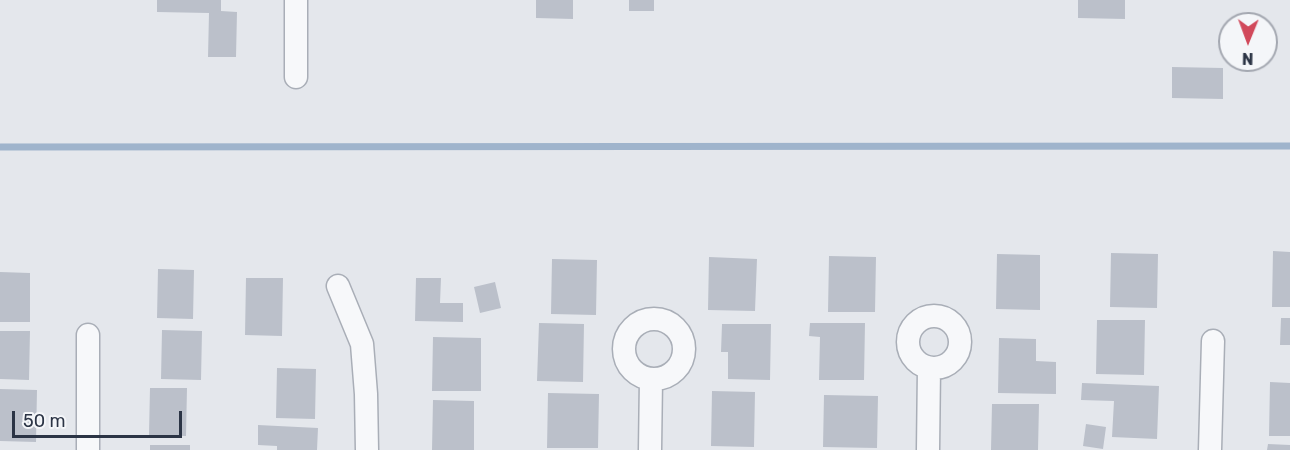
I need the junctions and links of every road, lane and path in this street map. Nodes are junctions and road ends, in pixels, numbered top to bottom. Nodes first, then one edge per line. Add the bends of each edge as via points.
1 (296, 0) edge
2 (296, 77) dead end
3 (338, 286) dead end
4 (88, 335) dead end
5 (1213, 341) dead end
6 (929, 368) dead end
7 (651, 379) dead end
8 (88, 450) edge
9 (368, 450) edge
10 (650, 450) edge
11 (928, 450) edge
12 (1210, 450) edge

1 - 2 street
3 - 9 street via 362,344
4 - 8 street
5 - 12 street
6 - 11 street
7 - 10 street

